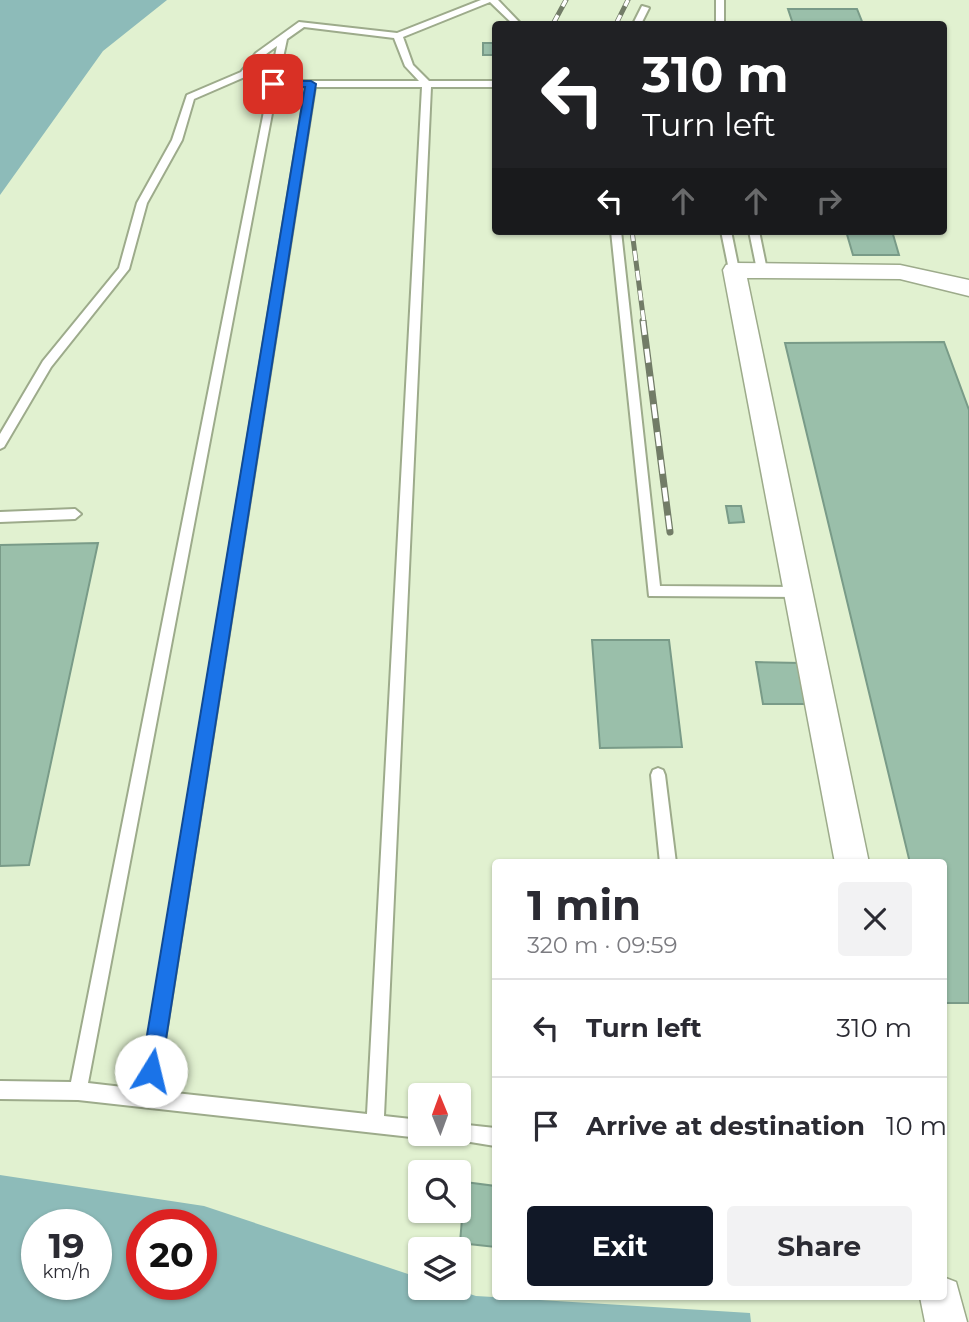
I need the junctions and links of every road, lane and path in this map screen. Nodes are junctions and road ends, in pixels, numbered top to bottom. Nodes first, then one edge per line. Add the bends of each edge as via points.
1 (491, 0) edge
2 (720, 0) edge
3 (645, 8) dead end
4 (516, 21) edge
5 (638, 21) edge
6 (720, 21) edge
7 (398, 36) junction
8 (283, 38) junction
9 (273, 84) junction
10 (311, 84) junction
11 (427, 84) junction
12 (492, 84) edge
13 (616, 235) edge
14 (727, 235) edge
15 (755, 235) edge
16 (734, 270) junction
17 (762, 270) junction
18 (969, 288) edge
19 (0, 444) edge
20 (75, 514) dead end
21 (0, 517) edge
22 (799, 593) junction
23 (658, 775) dead end
24 (667, 859) edge
25 (851, 859) edge
26 (0, 1090) edge
27 (78, 1091) junction
28 (147, 1099) junction
29 (375, 1124) junction
30 (408, 1128) edge
31 (471, 1134) edge
32 (492, 1137) edge
33 (942, 1300) edge
34 (946, 1322) edge

1 - 4 lane
1 - 7 lane
2 - 6 lane
3 - 5 lane
7 - 8 lane via 302,24
7 - 11 lane via 409,66
8 - 9 lane
8 - 19 lane via 259,55 244,74 190,97 177,140 142,203 124,269 47,364
9 - 10 lane
9 - 27 lane
10 - 11 lane
10 - 28 lane
11 - 12 lane
11 - 29 lane
13 - 22 lane via 654,592
14 - 16 lane
15 - 17 lane
16 - 17 street
16 - 22 street
17 - 18 street via 900,272
20 - 21 lane
22 - 25 street
23 - 24 lane
26 - 27 lane
27 - 28 lane
28 - 29 lane
29 - 30 lane
31 - 32 lane
33 - 34 street

